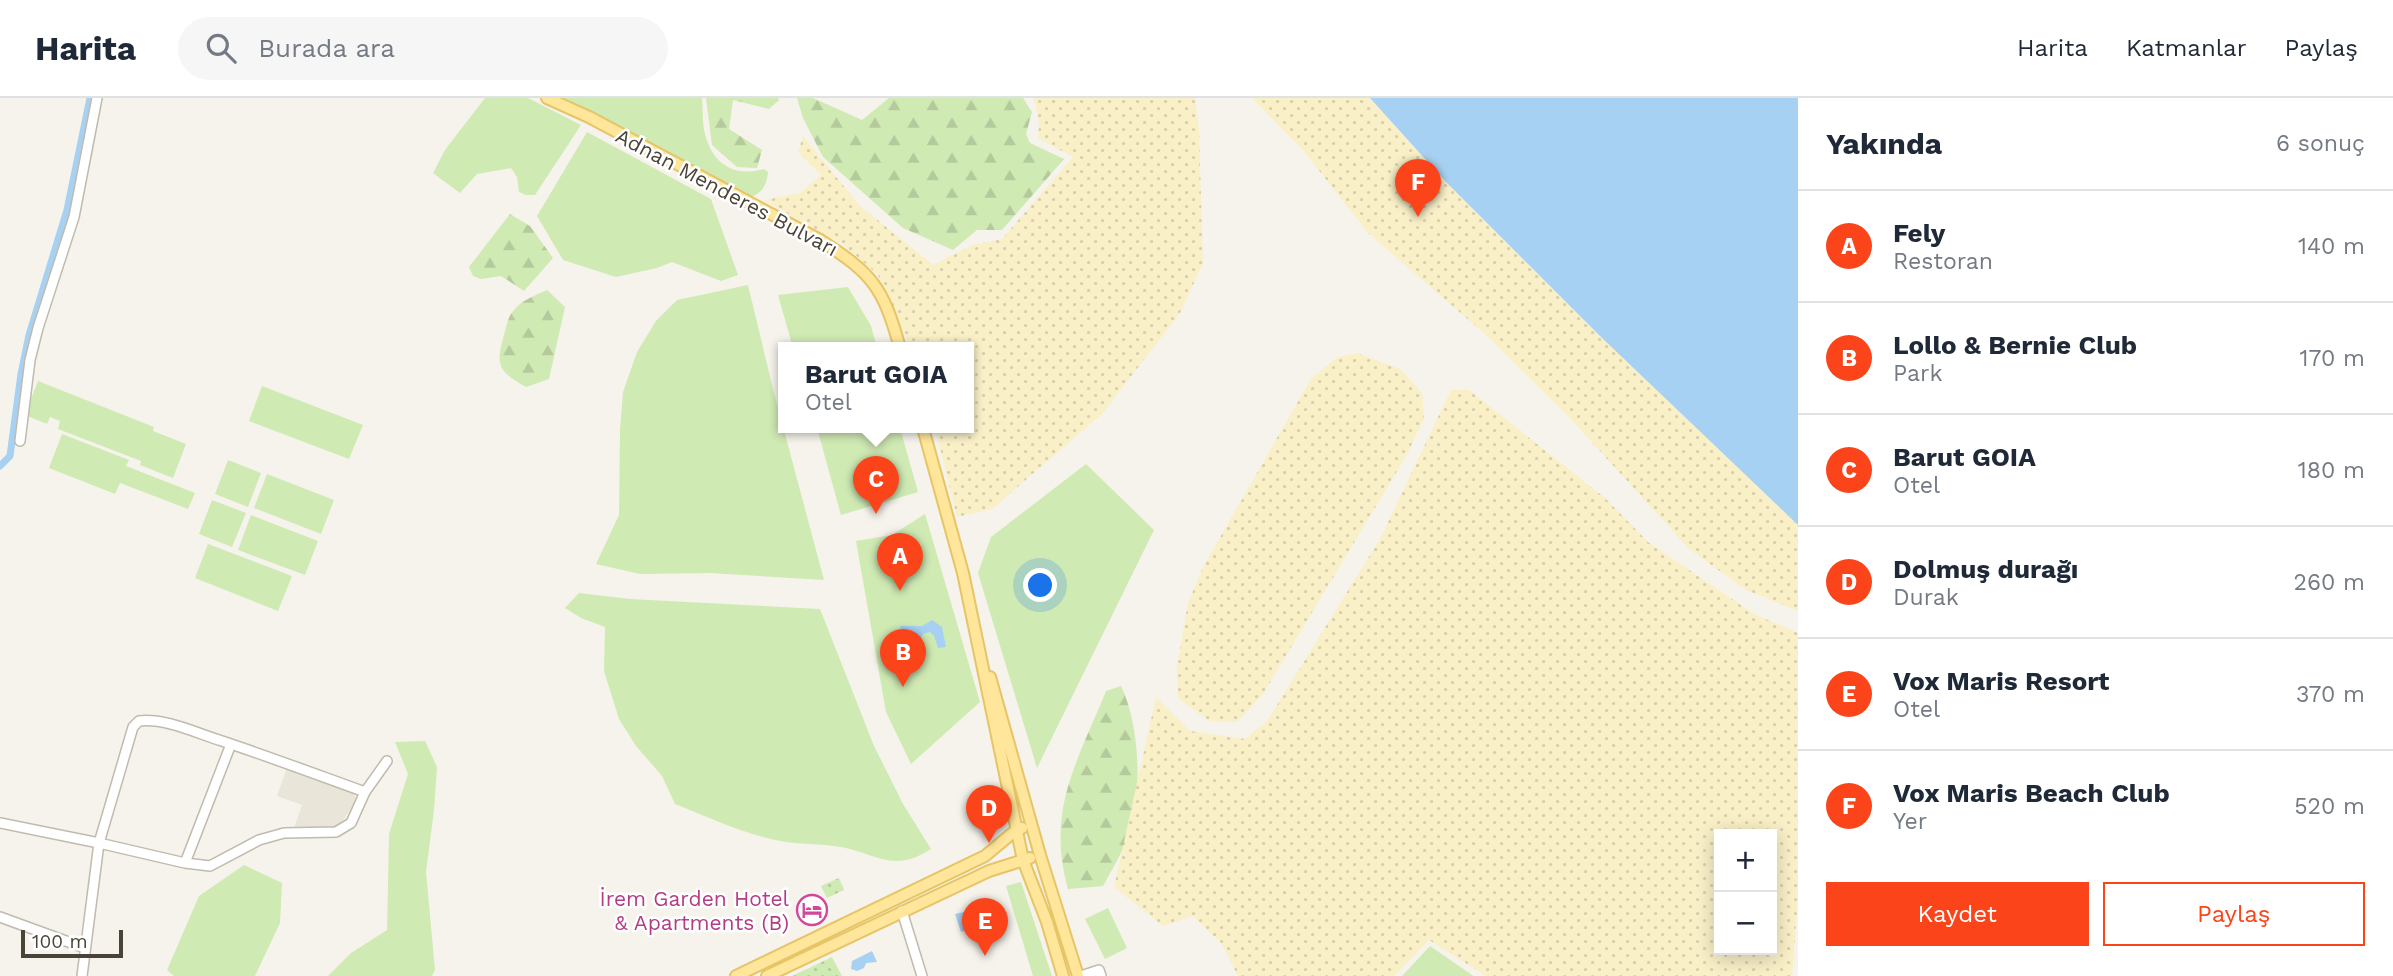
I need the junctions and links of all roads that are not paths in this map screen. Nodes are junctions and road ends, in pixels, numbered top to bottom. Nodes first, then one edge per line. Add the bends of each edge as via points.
1 (97, 98) edge
2 (547, 98) edge
3 (898, 342) edge
4 (924, 433) edge
5 (20, 441) dead end
6 (978, 641) junction
7 (231, 744) junction
8 (387, 761) dead end
9 (365, 792) junction
10 (0, 823) edge
11 (1031, 825) junction
12 (1016, 830) junction
13 (99, 843) junction
14 (1040, 855) junction
15 (1023, 860) junction
16 (186, 863) junction
17 (902, 911) junction
18 (0, 917) edge
19 (85, 948) junction
20 (82, 976) edge
21 (736, 976) edge
22 (767, 976) edge
23 (922, 976) edge
24 (1063, 976) edge
25 (1079, 976) edge
26 (1101, 976) edge

1 - 5 street via 74,217 30,360
2 - 3 main road, Adnan Menderes Bulvarı via 851,260 873,282
4 - 6 main road
6 - 11 main road
6 - 12 main road
7 - 9 street
7 - 13 street via 166,723 139,721 133,727
7 - 16 street
8 - 9 street
9 - 16 street via 351,823 336,832 284,833 259,840 210,866
10 - 13 street
11 - 12 main road
11 - 14 main road
12 - 15 main road
12 - 21 main road via 985,856
13 - 16 street
13 - 19 street
14 - 15 main road
14 - 25 main road
15 - 17 main road
15 - 24 main road
17 - 22 main road
17 - 23 street
18 - 19 street
19 - 20 street
25 - 26 street via 1100,970

